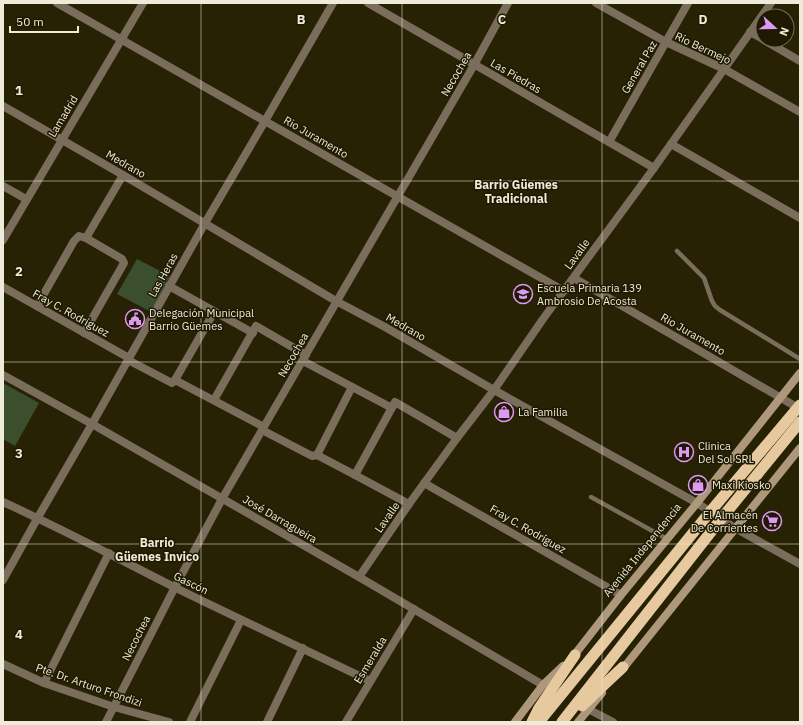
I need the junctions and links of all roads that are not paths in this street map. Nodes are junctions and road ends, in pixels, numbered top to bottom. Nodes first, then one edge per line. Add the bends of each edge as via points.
1 (57, 3) edge
2 (143, 3) edge
3 (333, 3) edge
4 (368, 3) edge
5 (508, 3) edge
6 (596, 3) edge
7 (688, 3) edge
8 (771, 3) edge
9 (750, 32) junction
10 (755, 35) edge
11 (122, 40) junction
12 (666, 42) junction
13 (778, 48) edge
14 (800, 61) edge
15 (474, 65) junction
16 (724, 69) junction
17 (3, 106) edge
18 (800, 112) edge
19 (265, 121) junction
20 (62, 139) junction
21 (609, 142) junction
22 (671, 144) junction
23 (654, 168) junction
24 (123, 175) junction
25 (3, 186) edge
26 (397, 196) junction
27 (26, 199) junction
28 (800, 218) edge
29 (205, 223) junction
30 (86, 238) junction
31 (3, 240) edge
32 (677, 251) dead end
33 (574, 278) junction
34 (169, 286) junction
35 (3, 287) edge
36 (564, 291) junction
37 (336, 301) junction
38 (37, 306) junction
39 (214, 312) junction
40 (84, 333) junction
41 (253, 333) junction
42 (304, 358) junction
43 (128, 359) junction
44 (800, 359) edge
45 (800, 373) edge
46 (3, 375) edge
47 (175, 380) junction
48 (352, 387) junction
49 (494, 390) junction
50 (780, 398) junction
51 (214, 400) junction
52 (799, 407) edge
53 (392, 408) junction
54 (800, 422) edge
55 (92, 424) junction
56 (263, 429) junction
57 (457, 438) junction
58 (800, 448) edge
59 (317, 455) junction
60 (355, 475) junction
61 (424, 483) junction
62 (591, 497) dead end
63 (222, 499) junction
64 (3, 502) edge
65 (409, 504) junction
66 (697, 504) junction
67 (710, 512) junction
68 (37, 519) junction
69 (721, 519) junction
70 (736, 528) junction
71 (667, 539) junction
72 (109, 553) junction
73 (800, 564) edge
74 (359, 577) junction
75 (3, 580) edge
76 (175, 587) junction
77 (621, 595) junction
78 (414, 609) junction
79 (241, 620) junction
80 (303, 648) junction
81 (575, 654) junction
82 (3, 664) edge
83 (623, 667) junction
84 (370, 681) junction
85 (44, 683) junction
86 (543, 685) junction
87 (114, 707) junction
88 (588, 709) junction
89 (106, 722) edge
90 (169, 722) edge
91 (190, 722) edge
92 (267, 722) edge
93 (346, 722) edge
94 (515, 722) edge
95 (532, 722) edge
96 (539, 722) edge
97 (562, 722) edge
98 (566, 722) edge
99 (578, 722) edge
100 (612, 722) edge

1 - 11 street, Rio Juramento
2 - 11 street, Lamadrid
3 - 19 street, Las Heras
4 - 15 street, Las Piedras
5 - 15 street, Necochea
6 - 12 street, Río Bermejo
7 - 12 street, General Paz
8 - 9 street, Lavalle
9 - 10 street
9 - 16 street, Lavalle
11 - 19 street, Rio Juramento
11 - 20 street, Lamadrid
12 - 16 street, Río Bermejo
12 - 21 street, General Paz
13 - 14 street
15 - 21 street, Las Piedras
15 - 26 street, Necochea
16 - 18 street, Río Bermejo
16 - 22 street, Lavalle
17 - 20 street, Medrano
19 - 26 street, Rio Juramento
19 - 29 street, Las Heras
20 - 24 street, Medrano
20 - 27 street, Lamadrid
21 - 23 street, Las Piedras
22 - 23 street, Lavalle
22 - 28 street
23 - 33 street, Lavalle
24 - 29 street, Medrano
24 - 30 street
25 - 27 street
26 - 36 street, Rio Juramento
26 - 37 street, Necochea
27 - 31 street, Lamadrid
29 - 34 street, Las Heras
29 - 37 street, Medrano
30 - 38 street via 79,236 74,241
30 - 40 street via 122,259 124,263
32 - 44 lane via 704,278 715,306
33 - 36 street, Lavalle
33 - 50 street, Rio Juramento
34 - 39 street
34 - 43 street, Las Heras
35 - 38 street, Fray C. Rodríguez
36 - 49 street, Lavalle
37 - 42 street, Necochea
37 - 49 street, Medrano
38 - 40 street, Fray C. Rodríguez
39 - 41 street
39 - 47 street
40 - 43 street, Fray C. Rodríguez
41 - 42 street via 256,326
41 - 51 street
42 - 48 street
42 - 56 street, Necochea
43 - 47 street, Fray C. Rodríguez via 172,383
43 - 55 street, Las Heras
45 - 50 main road, Avenida Independencia
46 - 55 street, José Darragueira
47 - 51 street
48 - 53 street
48 - 59 street
49 - 57 street, Lavalle
49 - 66 street, Medrano
50 - 52 street, Rio Juramento
50 - 66 main road, Avenida Independencia
51 - 56 street
52 - 67 highway
53 - 57 street via 395,402
53 - 60 street
54 - 69 highway
55 - 63 street, José Darragueira
55 - 68 street, Las Heras
56 - 59 street via 312,456
56 - 63 street, Necochea
57 - 61 street, Lavalle
58 - 70 main road
59 - 60 street
60 - 65 street
61 - 65 street, Lavalle
61 - 77 street, Fray C. Rodríguez
62 - 71 lane
63 - 74 street, José Darragueira
63 - 76 street, Necochea
64 - 68 street, Gascón
65 - 74 street, Lavalle
66 - 67 street, Medrano
66 - 71 main road, Avenida Independencia
67 - 69 street, Medrano
67 - 96 highway
68 - 72 street, Gascón
68 - 75 street, Las Heras
69 - 70 street, Medrano
69 - 97 highway
70 - 73 street, Medrano
70 - 83 main road
71 - 77 main road, Avenida Independencia
72 - 76 street, Gascón
72 - 85 street
74 - 78 street, José Darragueira
76 - 79 street, Gascón
76 - 87 street, Necochea
77 - 81 main road, Avenida Independencia
78 - 84 street, Esmeralda
78 - 86 street, José Darragueira
79 - 80 street, Gascón
79 - 91 street
80 - 84 street, Gascón
80 - 92 street
81 - 86 main road, Avenida Independencia
81 - 95 highway
82 - 85 street, Pte. Dr. Arturo Frondizi
83 - 88 main road
83 - 98 highway
84 - 93 street, Esmeralda
85 - 87 street, Pte. Dr. Arturo Frondizi
86 - 94 main road, Avenida Independencia
87 - 89 street, Necochea
87 - 90 street, Pte. Dr. Arturo Frondizi
88 - 99 main road
88 - 100 street

